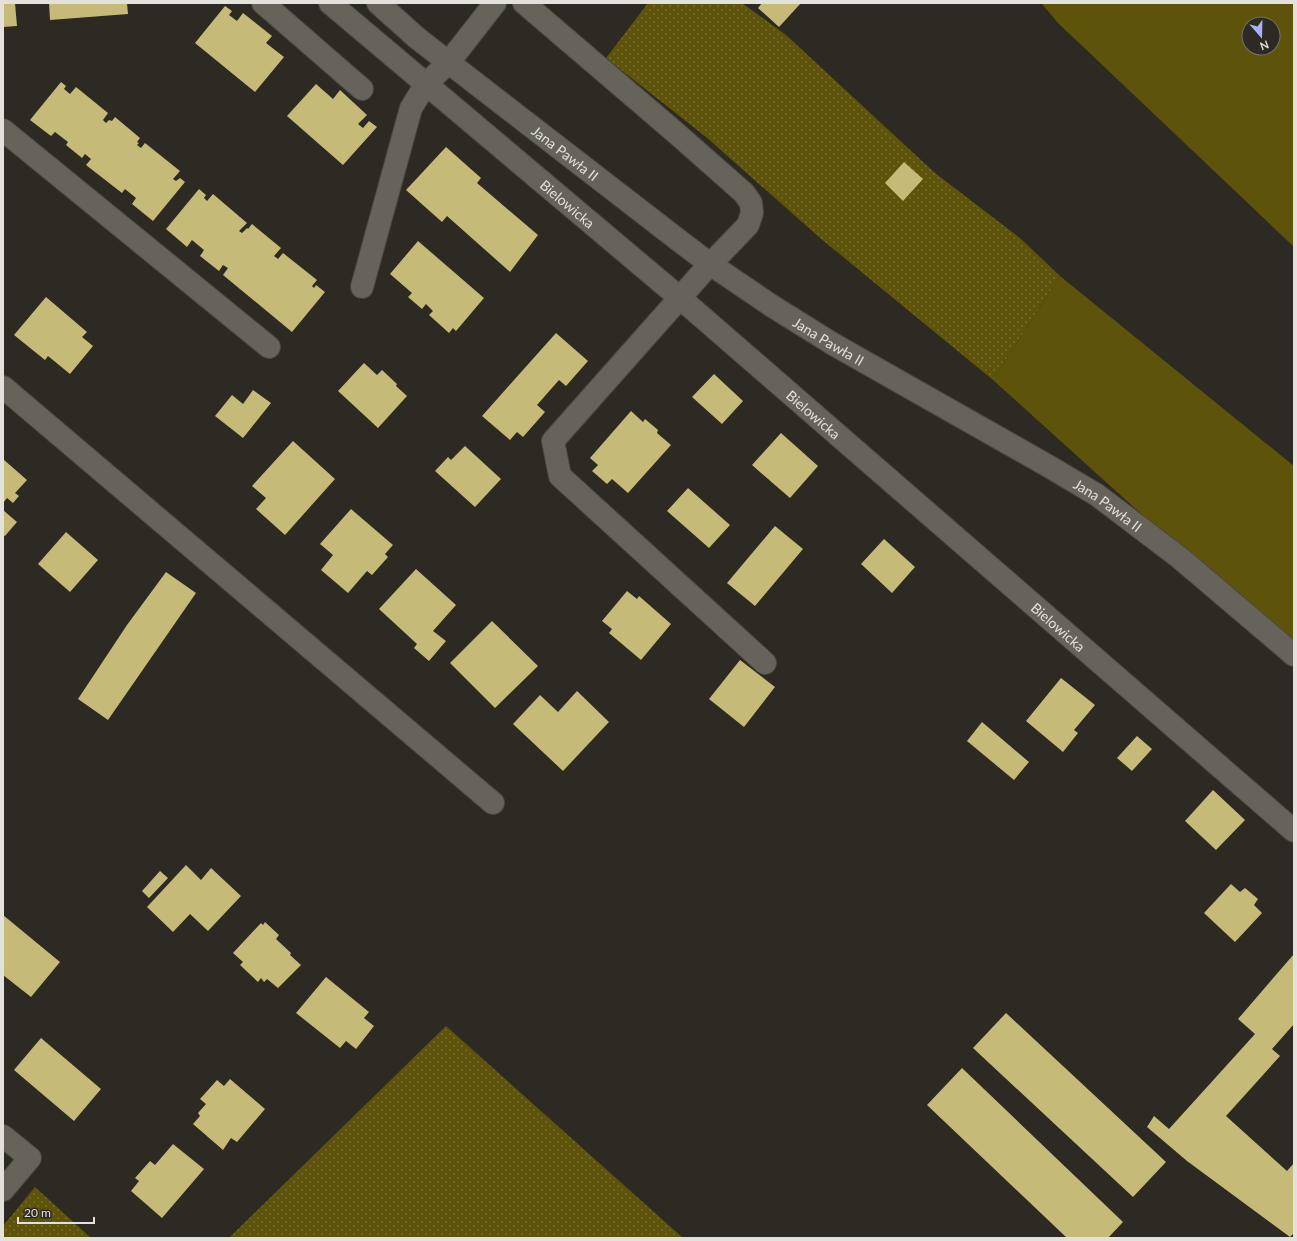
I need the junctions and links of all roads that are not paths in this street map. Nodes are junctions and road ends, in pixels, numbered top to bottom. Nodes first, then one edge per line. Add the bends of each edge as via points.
1 (263, 3) edge
2 (330, 3) edge
3 (378, 3) edge
4 (495, 3) edge
5 (524, 3) edge
6 (449, 62) junction
7 (426, 84) junction
8 (362, 89) dead end
9 (3, 130) edge
10 (710, 264) junction
11 (362, 287) dead end
12 (680, 298) junction
13 (269, 348) dead end
14 (3, 387) edge
15 (1294, 655) edge
16 (765, 663) dead end
17 (492, 803) dead end
18 (1294, 831) edge
19 (3, 1136) edge
20 (3, 1190) edge

1 - 8 street
2 - 7 street, Bielowicka
3 - 6 street, Jana Pawła II
4 - 6 street
5 - 10 street via 676,133 751,203 752,213 748,225
6 - 7 street
6 - 10 street, Jana Pawła II
7 - 11 street via 410,108
7 - 12 street, Bielowicka
9 - 13 street
10 - 12 street
10 - 15 street, Jana Pawła II via 833,344 1097,495 1180,558
12 - 16 street via 553,441 560,476
12 - 18 street, Bielowicka
14 - 17 street
19 - 20 street via 30,1158

